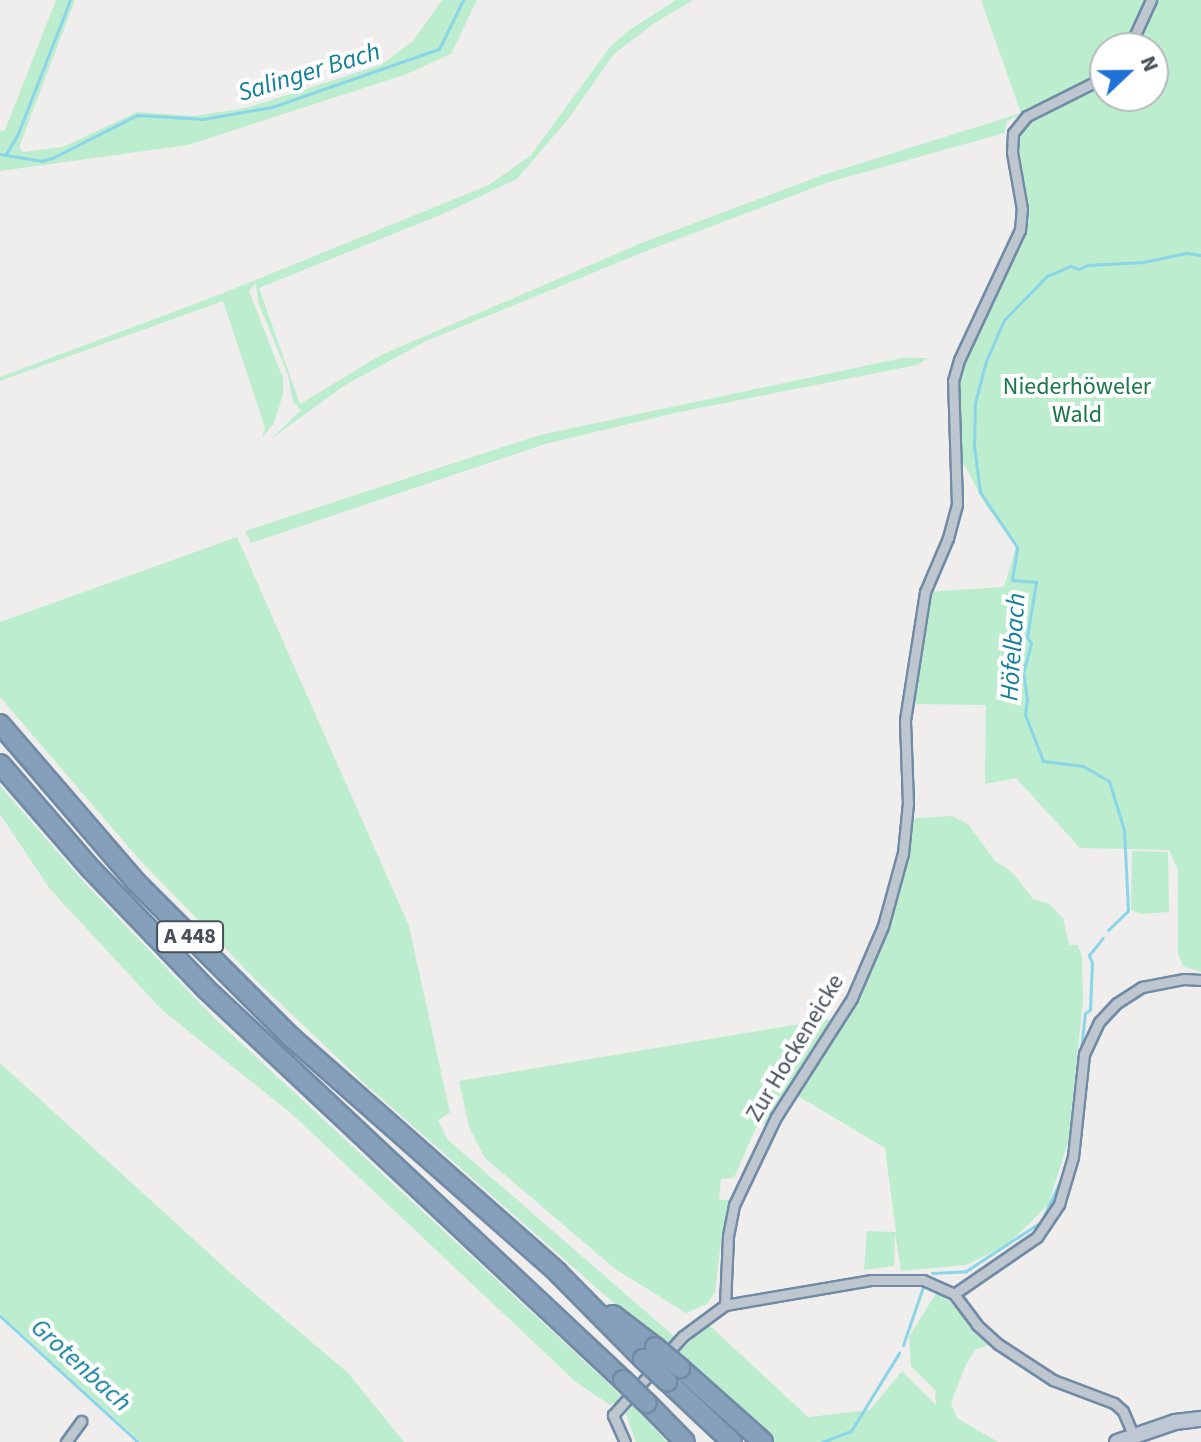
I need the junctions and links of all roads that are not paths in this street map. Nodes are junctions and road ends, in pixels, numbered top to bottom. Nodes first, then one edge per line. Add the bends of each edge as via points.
1 (1151, 0) edge
2 (1136, 32) edge
3 (1089, 85) edge
4 (0, 724) edge
5 (0, 764) edge
6 (1201, 980) edge
7 (954, 1294) junction
8 (725, 1305) junction
9 (674, 1375) junction
10 (1201, 1419) edge
11 (81, 1421) dead end
12 (1133, 1435) junction
13 (66, 1442) edge
14 (625, 1442) edge
15 (685, 1442) edge
16 (732, 1442) edge
17 (763, 1442) edge
18 (1117, 1442) edge

1 - 2 street
3 - 8 street, Zur Hockeneicke via 1027,116 1013,133 1022,219 953,381 957,505 925,592 905,720 907,815 896,882 852,998 776,1117 734,1205
4 - 9 highway, A 448, bridge via 136,882 292,1038
5 - 15 highway, A 448, bridge via 216,1000
6 - 7 street via 1142,987 1099,1022 1084,1054 1073,1157 1059,1204 1037,1237
7 - 8 street via 930,1282 892,1278
7 - 12 street via 977,1325 1008,1351 1053,1380 1119,1407
8 - 14 street via 683,1336 613,1415
9 - 16 highway, A 448
9 - 17 highway, A 448
10 - 12 street
11 - 13 street
12 - 18 street

